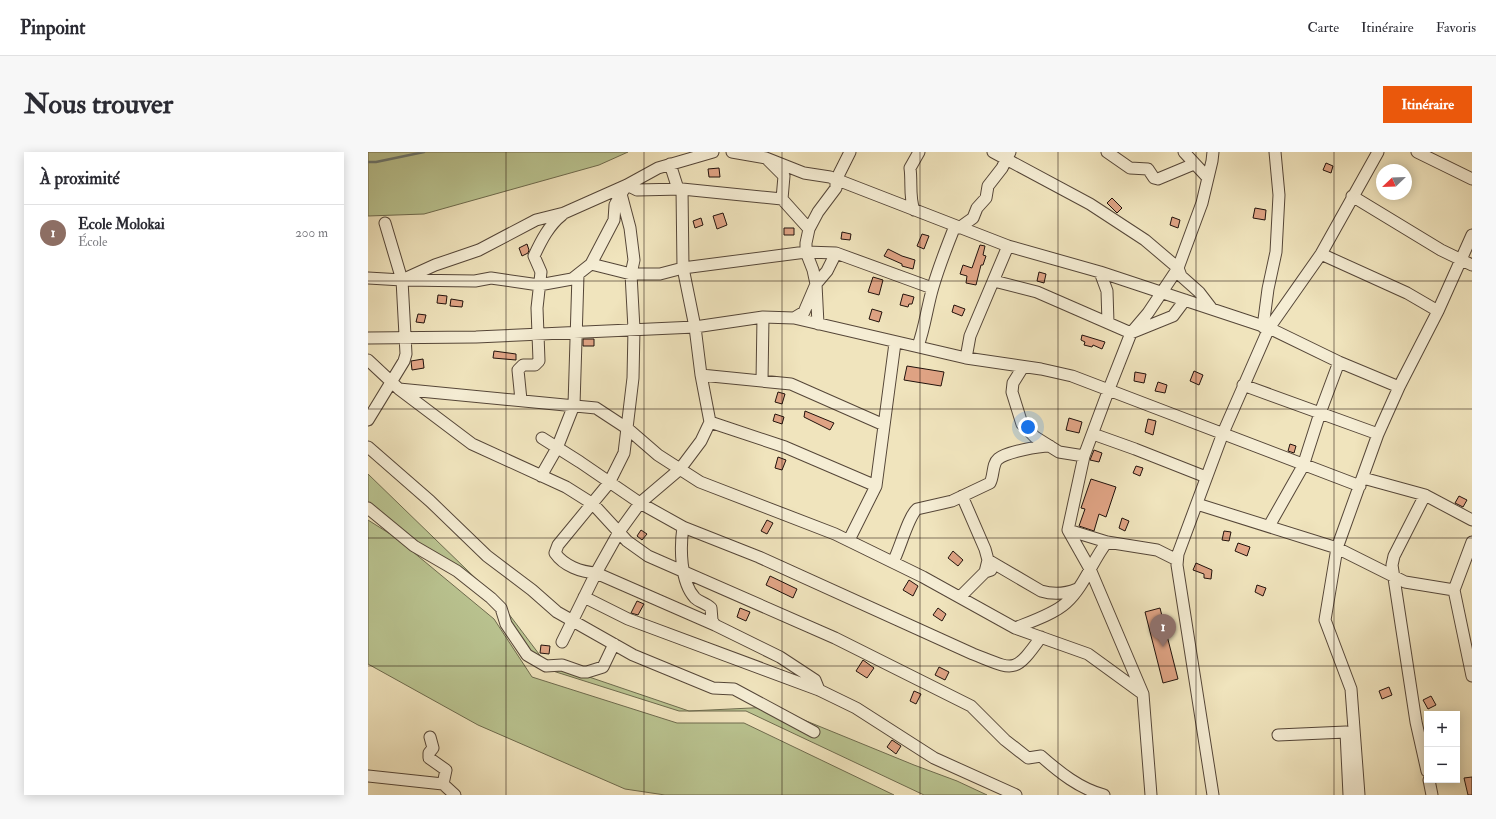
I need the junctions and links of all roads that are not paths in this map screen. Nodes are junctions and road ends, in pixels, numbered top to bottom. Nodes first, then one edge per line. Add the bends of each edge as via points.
1 (713, 152) edge
2 (734, 152) edge
3 (850, 152) edge
4 (919, 152) edge
5 (993, 152) edge
6 (1107, 152) edge
7 (1184, 152) edge
8 (1213, 152) edge
9 (1275, 152) edge
10 (1378, 152) edge
11 (1417, 152) edge
12 (1008, 155) edge
13 (766, 158) junction
14 (670, 164) junction
15 (1194, 164) junction
16 (1456, 171) junction
17 (1472, 172) edge
18 (1208, 178) junction
19 (1472, 179) edge
20 (836, 180) junction
21 (680, 189) junction
22 (624, 190) junction
23 (1352, 196) junction
24 (782, 199) junction
25 (914, 210) junction
26 (564, 213) junction
27 (385, 223) dead end
28 (957, 227) junction
29 (808, 229) junction
30 (1472, 236) edge
31 (1008, 246) junction
32 (806, 252) junction
33 (836, 253) junction
34 (1321, 254) junction
35 (1462, 260) junction
36 (591, 264) junction
37 (1472, 265) edge
38 (683, 268) junction
39 (1178, 268) junction
40 (1100, 272) junction
41 (630, 274) junction
42 (578, 275) junction
43 (368, 278) edge
44 (402, 280) junction
45 (994, 281) junction
46 (816, 284) junction
47 (539, 285) junction
48 (932, 288) junction
49 (1162, 293) junction
50 (1185, 300) junction
51 (1212, 309) junction
52 (1438, 311) junction
53 (763, 317) junction
54 (794, 318) junction
55 (1108, 323) junction
56 (818, 324) junction
57 (695, 327) junction
58 (1266, 327) junction
59 (634, 329) junction
60 (576, 332) junction
61 (539, 333) junction
62 (1131, 333) junction
63 (405, 337) junction
64 (368, 338) edge
65 (895, 343) junction
66 (918, 346) junction
67 (966, 358) junction
68 (368, 360) edge
69 (1340, 362) junction
70 (1023, 367) junction
71 (701, 375) junction
72 (762, 380) junction
73 (1243, 385) junction
74 (395, 386) junction
75 (1399, 387) junction
76 (1109, 389) junction
77 (521, 400) junction
78 (574, 405) junction
79 (1320, 413) junction
80 (368, 420) edge
81 (710, 422) junction
82 (884, 425) junction
83 (628, 430) junction
84 (1223, 433) junction
85 (1093, 434) junction
86 (1378, 434) junction
87 (542, 438) dead end
88 (1050, 446) junction
89 (368, 447) edge
90 (557, 448) junction
91 (1084, 456) junction
92 (1303, 466) junction
93 (680, 469) junction
94 (541, 476) junction
95 (1206, 477) junction
96 (1362, 482) junction
97 (609, 483) junction
98 (876, 486) junction
99 (1425, 495) junction
100 (962, 496) junction
101 (640, 503) junction
102 (593, 504) junction
103 (1197, 504) junction
104 (368, 508) edge
105 (1472, 520) edge
106 (1269, 526) junction
107 (683, 527) junction
108 (1068, 530) junction
109 (619, 532) junction
110 (849, 540) junction
111 (1107, 542) junction
112 (1472, 542) edge
113 (1337, 548) junction
114 (988, 560) junction
115 (1176, 560) junction
116 (893, 562) junction
117 (999, 568) junction
118 (1090, 569) junction
119 (684, 570) junction
120 (985, 572) junction
121 (596, 573) junction
122 (1393, 577) junction
123 (1078, 588) junction
124 (1454, 590) junction
125 (584, 597) junction
126 (960, 597) junction
127 (572, 622) junction
128 (715, 625) junction
129 (1015, 628) junction
130 (1041, 637) junction
131 (562, 642) dead end
132 (614, 644) junction
133 (1472, 676) edge
134 (819, 690) junction
135 (1143, 694) junction
136 (814, 732) dead end
137 (1278, 735) dead end
138 (430, 737) dead end
139 (1424, 758) edge
140 (368, 776) edge
141 (1430, 783) edge
142 (443, 784) junction
143 (455, 795) edge
144 (1016, 795) edge
145 (1104, 795) edge
146 (1150, 795) edge
147 (1213, 795) edge
148 (1349, 795) edge
149 (1359, 795) edge
150 (1432, 795) edge

1 - 14 street
2 - 13 street
3 - 20 street
4 - 25 street via 910,168
5 - 12 street
6 - 15 street via 1130,168 1148,169 1154,178 1158,179
7 - 15 street
8 - 18 street
9 - 58 street via 1279,195 1276,252 1268,290
10 - 23 street
11 - 16 street
12 - 28 street via 1002,168 988,186 986,198 977,208 973,218
12 - 39 street via 1145,240
13 - 20 street via 804,173 824,175
13 - 24 street via 784,176
14 - 21 street
14 - 22 street via 658,168
15 - 18 street
16 - 17 street
16 - 19 street
18 - 39 street via 1202,203
20 - 25 street
20 - 29 street via 836,188
21 - 22 street
21 - 24 street
21 - 38 street
22 - 26 street
22 - 36 street via 615,205 614,220
22 - 41 street via 633,247 633,267
23 - 34 street
23 - 35 street
24 - 29 street
25 - 28 street
26 - 44 street via 536,220 479,250
26 - 47 street via 548,230 534,256 541,272
27 - 44 street
28 - 31 street
28 - 48 street via 941,258
29 - 32 street
30 - 35 street
31 - 40 street
31 - 45 street
32 - 33 street
32 - 38 street
32 - 46 street
33 - 46 street via 827,271
33 - 48 street
34 - 52 street via 1406,293
34 - 58 street
35 - 37 street
35 - 52 street
36 - 41 street
36 - 42 street
38 - 41 street via 660,274
38 - 57 street
39 - 49 street
39 - 51 street via 1181,276 1199,292
40 - 49 street
40 - 55 street via 1107,291
41 - 59 street
42 - 47 street via 563,282
42 - 60 street
43 - 44 street
44 - 47 street via 476,282 490,278
44 - 63 street
45 - 55 street via 1037,292
45 - 67 street via 970,336
46 - 54 street via 804,312
46 - 56 street
47 - 61 street
48 - 66 street
49 - 50 street
49 - 62 street
50 - 51 street
50 - 62 street via 1173,316
51 - 58 street
52 - 75 street
53 - 54 street
53 - 57 street
53 - 72 street
54 - 56 street
55 - 62 street
56 - 65 street
57 - 59 street
57 - 71 street
58 - 69 street
58 - 73 street
59 - 60 street
59 - 83 street
60 - 61 street
60 - 78 street
61 - 63 street via 476,337
61 - 77 street via 539,361 535,365 523,365 518,370
62 - 76 street
63 - 64 street
63 - 74 street via 406,358
65 - 66 street
65 - 82 street
66 - 67 street
67 - 70 street
68 - 74 street
69 - 75 street
69 - 79 street
70 - 76 street via 1041,368
70 - 88 street via 1013,383 1012,392 1022,424 1035,437
71 - 72 street
71 - 81 street
72 - 82 street via 791,384
73 - 79 street
73 - 84 street
74 - 77 street
74 - 80 street
74 - 94 street via 480,449
75 - 86 street
76 - 84 street
76 - 85 street
77 - 78 street
78 - 83 street via 596,408
78 - 90 street
79 - 86 street
79 - 92 street
81 - 93 street via 701,441
81 - 98 street via 785,447
82 - 98 street
83 - 93 street via 648,448
83 - 97 street via 624,453
84 - 92 street
84 - 95 street
85 - 91 street
85 - 95 street
86 - 96 street
87 - 90 street
88 - 91 street via 1065,454
88 - 100 street via 1028,448 999,458 990,483
89 - 127 street via 430,501 487,556
90 - 94 street
90 - 97 street
91 - 108 street
92 - 96 street
92 - 106 street
93 - 101 street
93 - 110 street via 706,485
94 - 102 street via 574,491
95 - 103 street
96 - 99 street
96 - 113 street via 1346,518
97 - 101 street
97 - 102 street
98 - 110 street
99 - 105 street
99 - 122 street via 1394,556
100 - 114 street
100 - 116 street via 921,507 913,512
101 - 107 street
101 - 109 street
102 - 109 street
102 - 121 street via 558,545 555,553 581,572
103 - 106 street
103 - 115 street
104 - 132 street via 418,548 457,571 491,598 501,608 506,624 524,652 538,662 546,666 562,666 582,672 592,671 603,667
106 - 113 street
107 - 119 street via 680,544
107 - 130 street via 759,557 1004,666 1017,666
108 - 111 street
108 - 118 street
109 - 119 street via 648,556
109 - 121 street
110 - 116 street
111 - 115 street via 1157,550
111 - 118 street
112 - 124 street
113 - 122 street
113 - 149 street via 1325,620 1351,689
114 - 117 street
114 - 120 street
115 - 147 street
116 - 126 street
117 - 120 street
117 - 123 street via 1049,594 1063,594
118 - 123 street
118 - 135 street
119 - 128 street via 693,596 711,608
119 - 145 street via 835,638 971,706 1005,740 1028,758 1041,756 1078,784
120 - 126 street
121 - 125 street
121 - 128 street
122 - 124 street via 1410,584
122 - 139 street
123 - 129 street via 1064,605
124 - 133 street
125 - 127 street
125 - 134 street via 628,619
126 - 129 street
127 - 131 street
127 - 132 street
128 - 134 street via 780,657 815,680
129 - 130 street
130 - 135 street via 1088,654
132 - 136 street via 633,655 713,688 734,689
134 - 144 street via 856,708 934,758
135 - 146 street
137 - 148 street via 1346,732
138 - 142 street via 432,748 429,758 446,770
140 - 142 street
141 - 150 street
142 - 143 street

